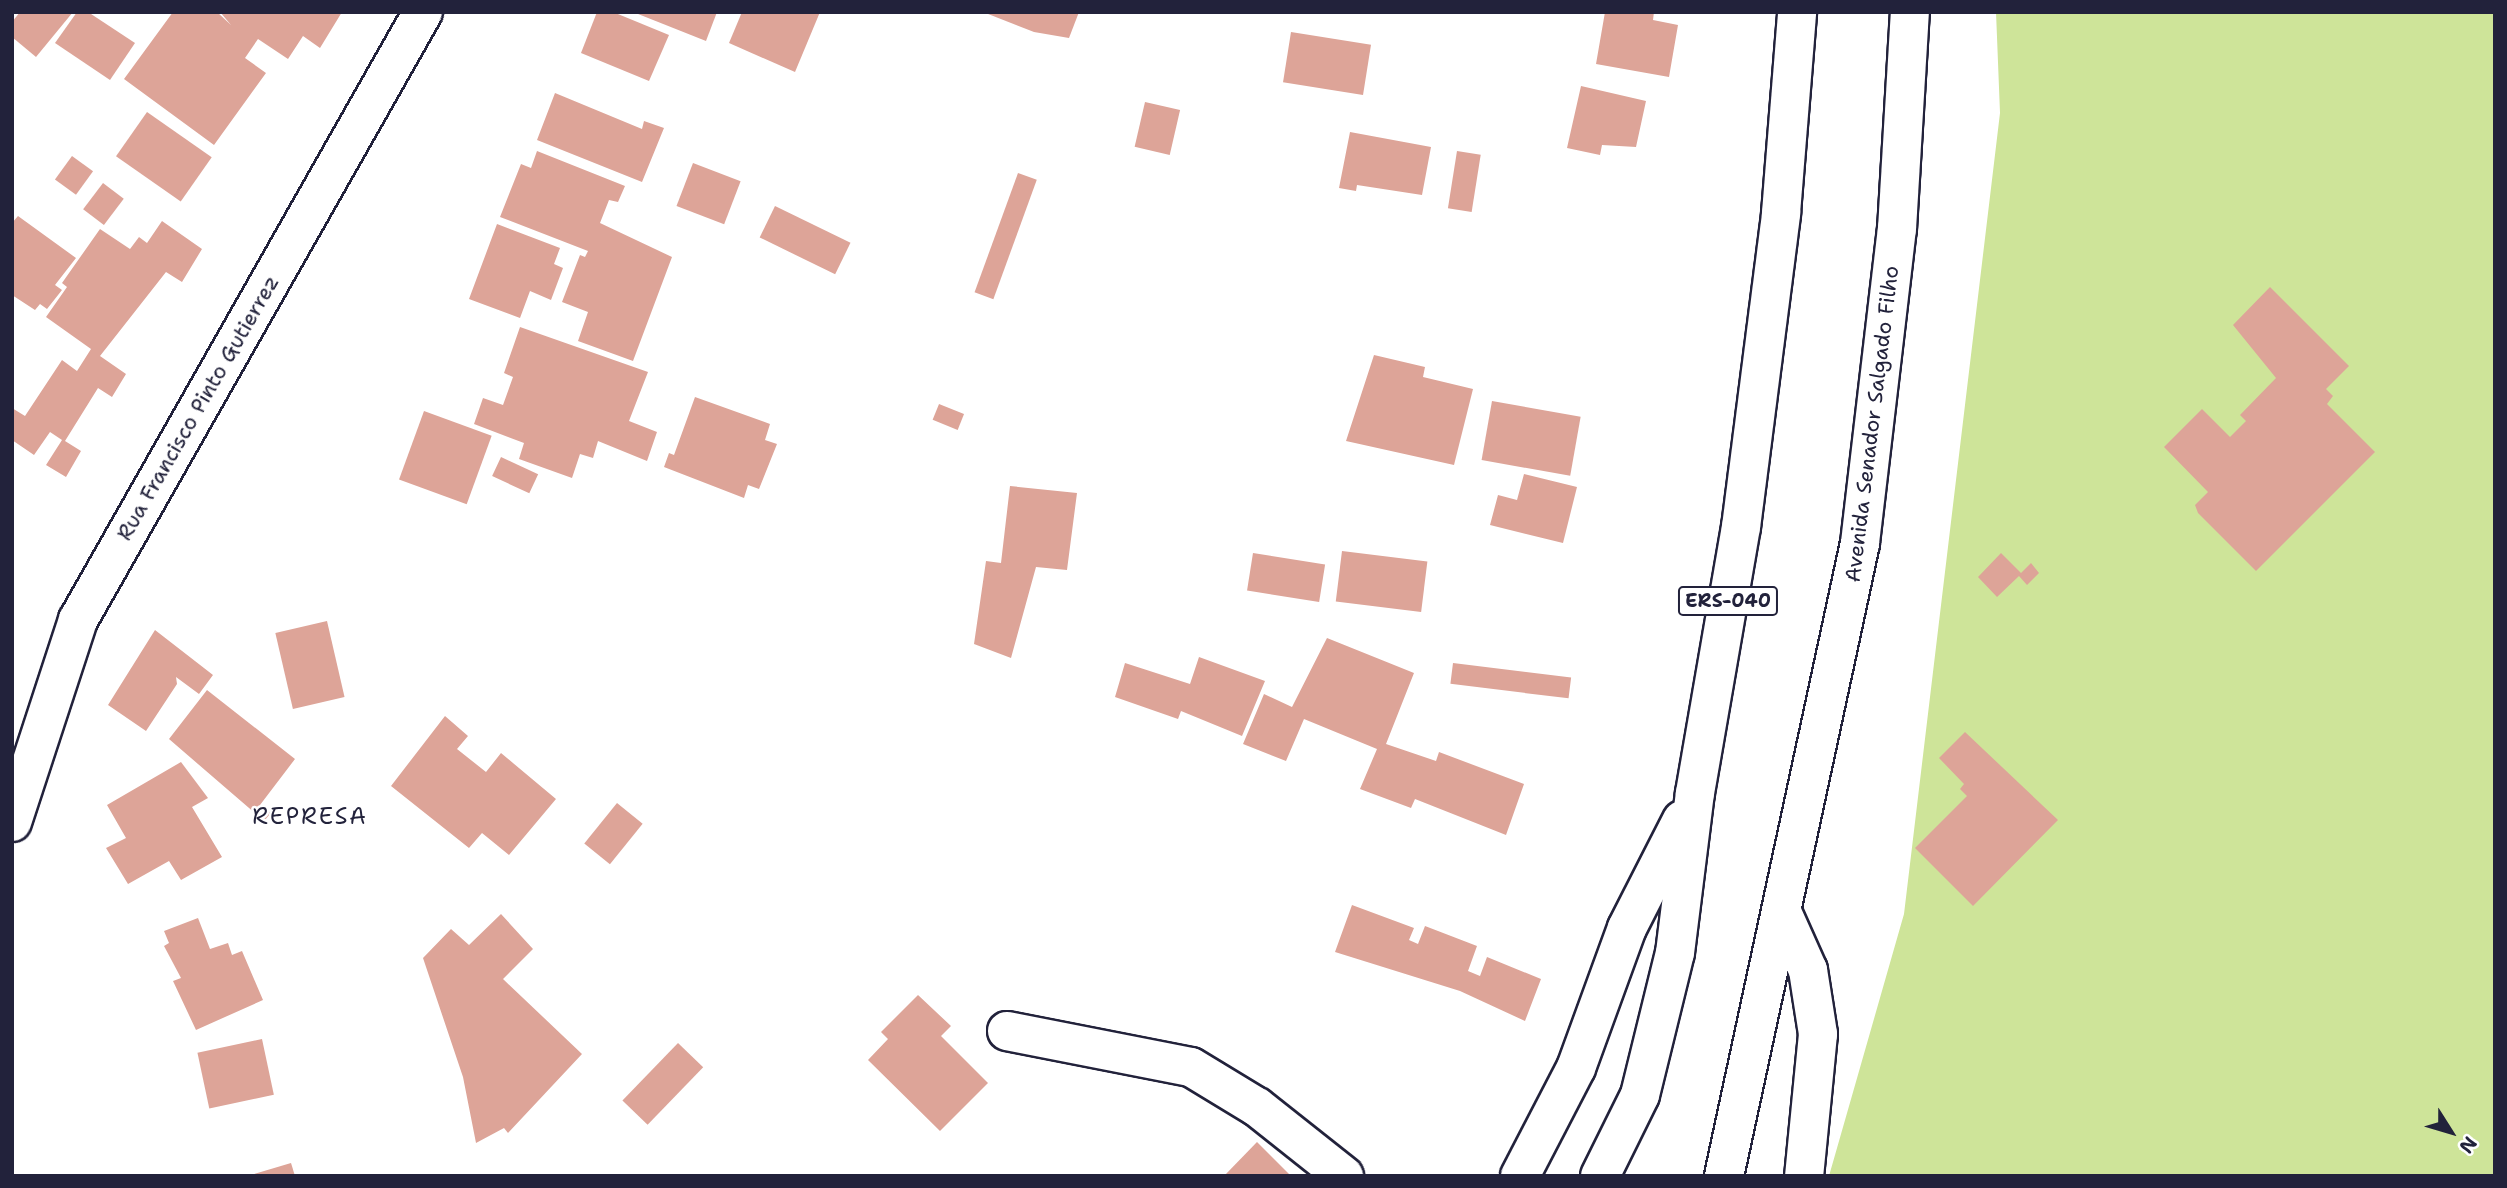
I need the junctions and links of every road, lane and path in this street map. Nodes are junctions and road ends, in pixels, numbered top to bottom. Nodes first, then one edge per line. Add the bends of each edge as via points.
1 (423, 12) edge
2 (1797, 12) edge
3 (1910, 12) edge
4 (1695, 793) junction
5 (12, 822) edge
6 (1782, 912) junction
7 (1007, 1031) dead end
8 (1344, 1176) edge
9 (1520, 1176) edge
10 (1600, 1176) edge
11 (1724, 1176) edge
12 (1804, 1176) edge

1 - 5 main road, Rua Francisco Pinto Gutierrez via 78,620
2 - 4 main road, ERS-040 via 1782,213 1750,458
3 - 6 main road, Avenida Senador Salgado Filho via 1896,229 1860,543
4 - 9 main road via 1628,928 1576,1068
4 - 10 main road, ERS-040 via 1675,953 1640,1095
6 - 11 main road, Avenida Senador Salgado Filho
6 - 12 main road via 1808,970 1818,1034
7 - 8 main road via 1191,1067 1258,1107

